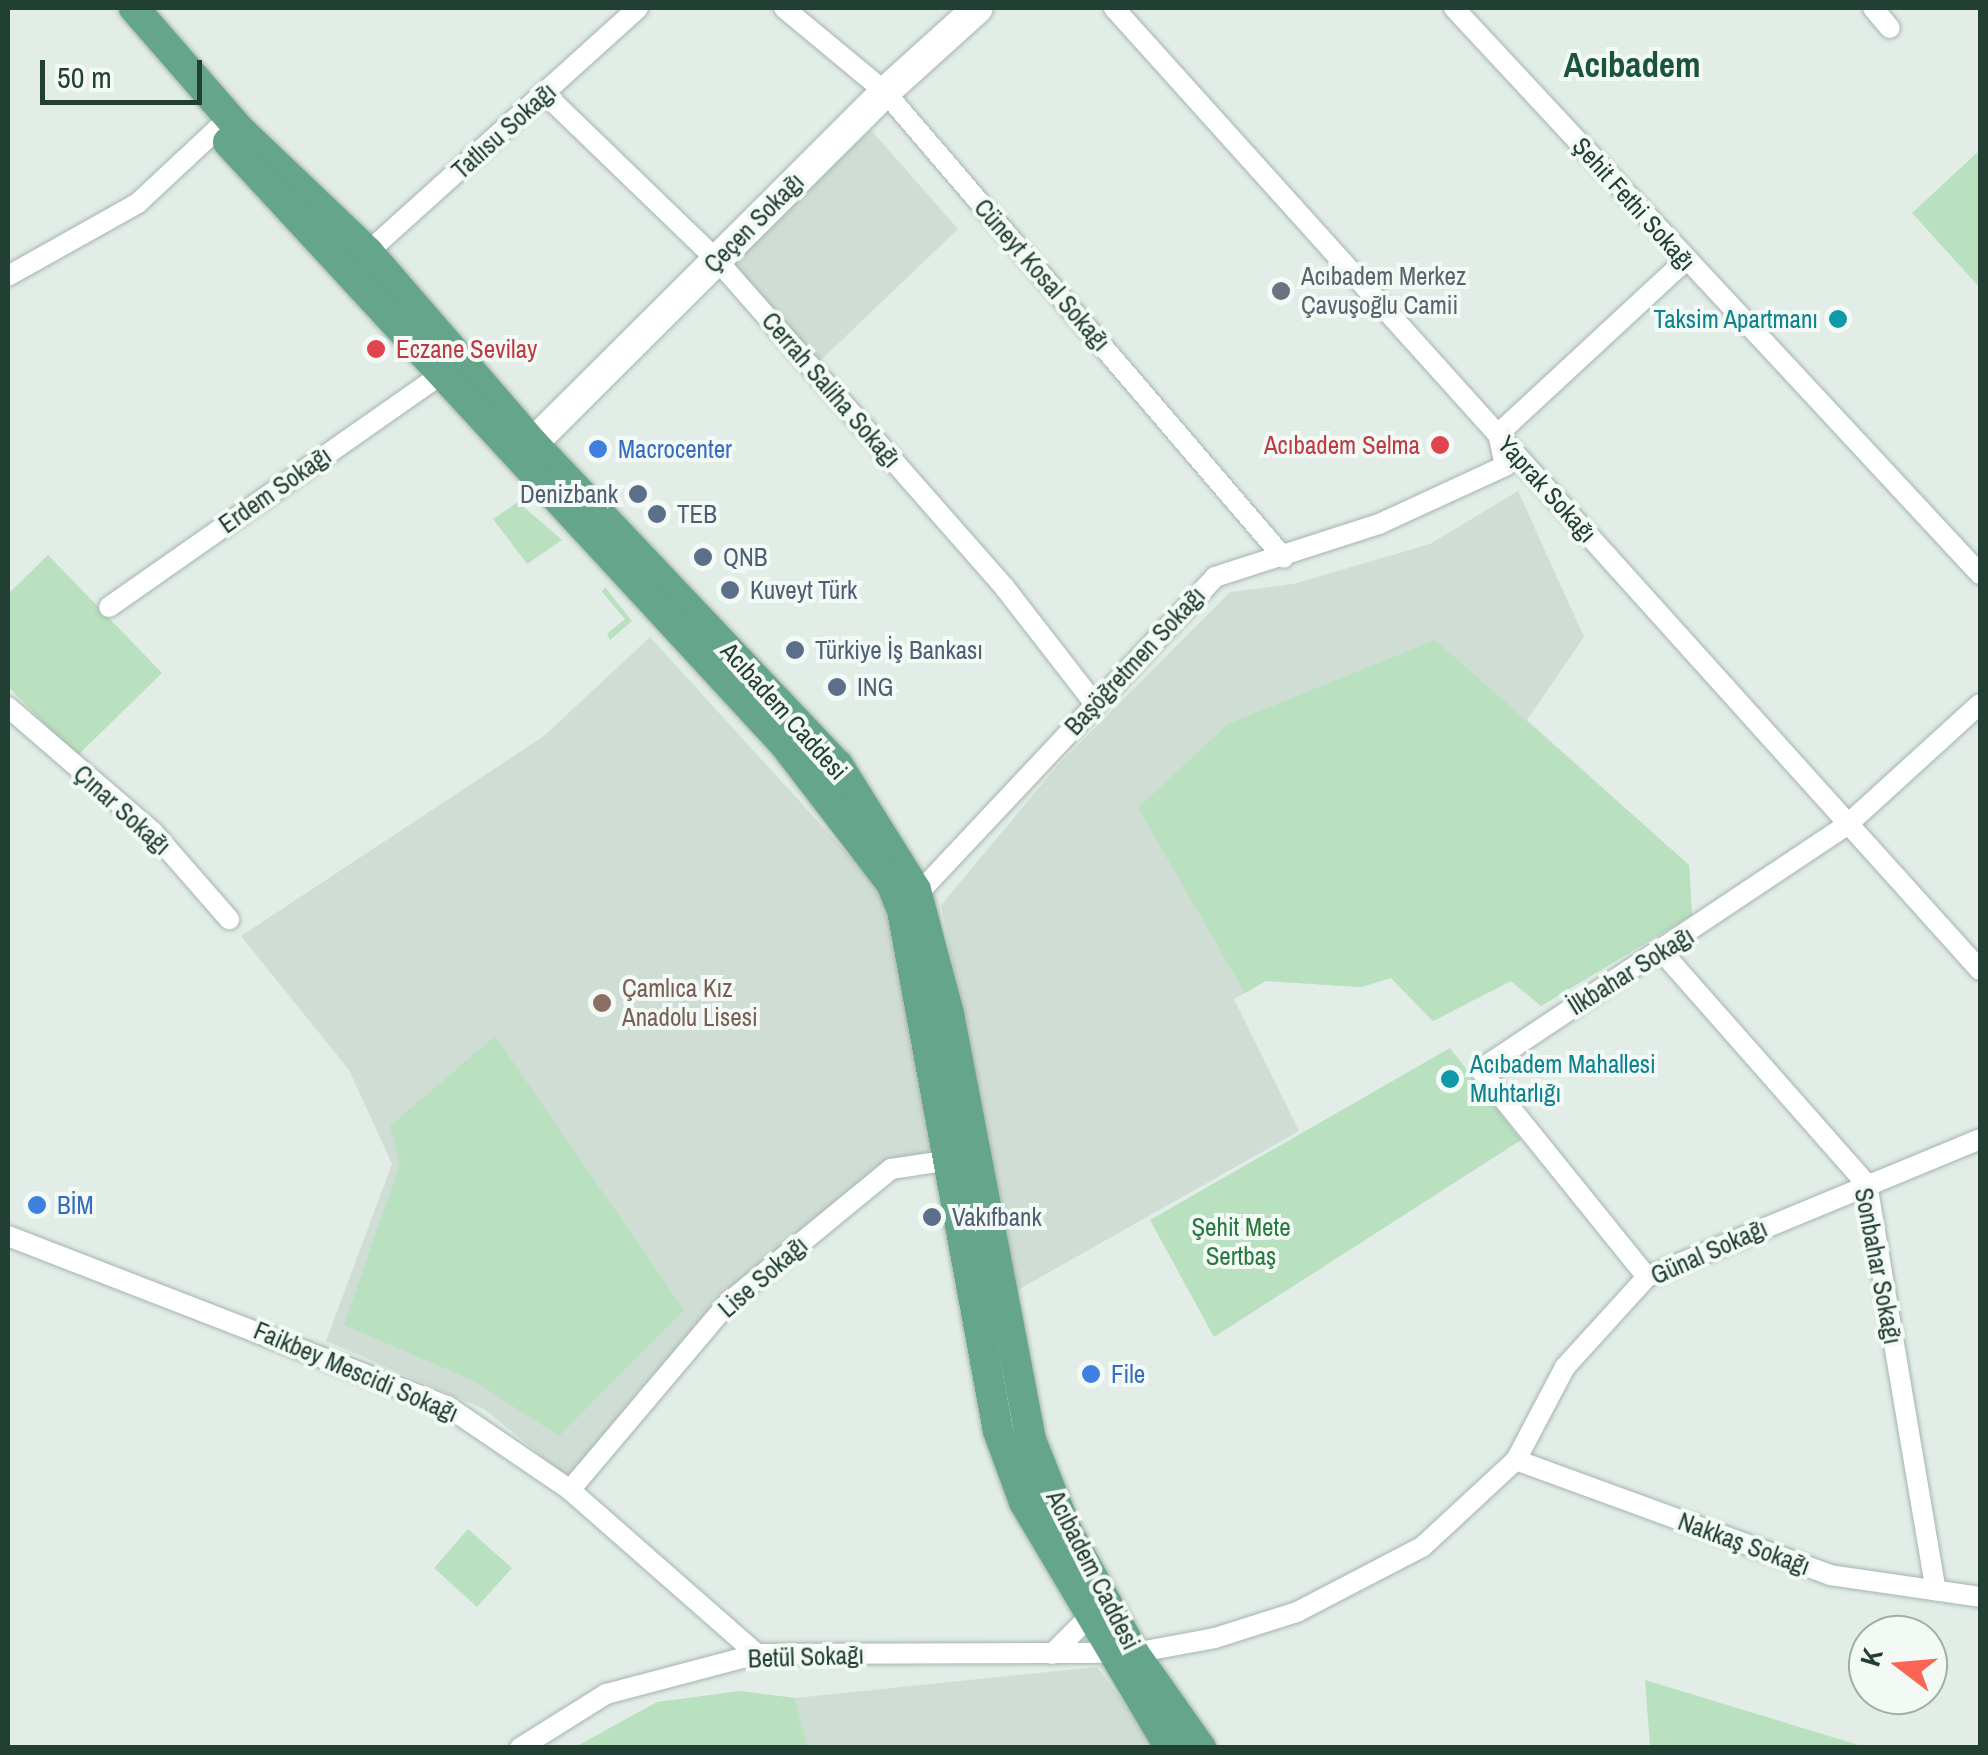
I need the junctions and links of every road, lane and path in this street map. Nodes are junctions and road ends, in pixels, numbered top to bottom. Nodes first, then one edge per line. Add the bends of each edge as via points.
1 (111, 8) edge
2 (134, 8) edge
3 (638, 8) edge
4 (784, 8) edge
5 (978, 8) edge
6 (1114, 8) edge
7 (1454, 8) edge
8 (1873, 8) edge
9 (1890, 28) dead end
10 (885, 92) junction
11 (546, 96) junction
12 (228, 129) junction
13 (368, 252) junction
14 (716, 260) junction
15 (1685, 261) junction
16 (8, 276) edge
17 (442, 374) junction
18 (1498, 434) junction
19 (533, 443) junction
20 (1284, 558) junction
21 (1980, 574) edge
22 (109, 607) dead end
23 (1095, 704) junction
24 (1980, 704) edge
25 (8, 707) edge
26 (1848, 824) junction
27 (910, 902) junction
28 (229, 919) dead end
29 (1663, 953) junction
30 (1980, 970) edge
31 (1980, 1138) edge
32 (952, 1160) junction
33 (1867, 1184) junction
34 (8, 1236) edge
35 (1647, 1277) junction
36 (1516, 1460) junction
37 (570, 1490) junction
38 (1936, 1590) junction
39 (1980, 1597) edge
40 (1090, 1616) junction
41 (1134, 1652) junction
42 (757, 1654) junction
43 (1052, 1654) junction
44 (520, 1748) edge
45 (1170, 1748) edge
46 (1201, 1748) edge

1 - 12 main road, Acıbadem Caddesi
2 - 12 main road, Acıbadem Caddesi
3 - 11 street, Tatlısu Sokağı
4 - 10 street, Cüneyt Kosal Sokağı
5 - 10 main road, Çeçen Sokağı
6 - 18 street, Yaprak Sokağı
7 - 15 street, Şehit Fethi Sokağı
8 - 9 street
10 - 14 main road, Çeçen Sokağı
10 - 20 street, Cüneyt Kosal Sokağı
11 - 13 street, Tatlısu Sokağı
11 - 14 street, Cerrah Saliha Sokağı
12 - 13 main road, Acıbadem Caddesi
12 - 16 street via 138,203
12 - 17 main road, Acıbadem Caddesi via 341,272
13 - 19 main road, Acıbadem Caddesi
14 - 19 main road, Çeçen Sokağı
14 - 23 street, Cerrah Saliha Sokağı via 1005,588
15 - 18 street
15 - 21 street, Şehit Fethi Sokağı
17 - 22 street, Erdem Sokağı
17 - 27 main road, Acıbadem Caddesi via 784,745
18 - 20 street, Başöğretmen Sokağı via 1504,466
18 - 26 street, Yaprak Sokağı
19 - 27 main road, Acıbadem Caddesi via 838,765
20 - 23 street, Başöğretmen Sokağı via 1215,577
23 - 27 street, Başöğretmen Sokağı
24 - 26 street, İlkbahar Sokağı
25 - 28 street, Çınar Sokağı via 153,832
26 - 29 street, İlkbahar Sokağı
26 - 30 street, Yaprak Sokağı
27 - 32 main road, Acıbadem Caddesi
27 - 41 main road, Acıbadem Caddesi via 949,1014 1030,1437 1067,1531
29 - 33 street, Sonbahar Sokağı
29 - 35 street, İlkbahar Sokağı via 1490,1063 1484,1076
31 - 33 street, Günal Sokağı
32 - 37 street, Lise Sokağı via 891,1168 730,1302
32 - 40 main road, Acıbadem Caddesi via 968,1288 998,1431 1024,1502
33 - 35 street, Günal Sokağı
33 - 38 street, Sonbahar Sokağı
34 - 37 street, Faikbey Mescidi Sokağı via 447,1406
35 - 36 street, Günal Sokağı via 1565,1367
36 - 38 street, Nakkaş Sokağı via 1830,1575
36 - 41 street, Günal Sokağı via 1422,1547 1297,1612
37 - 42 street, Faikbey Mescidi Sokağı
38 - 39 street, Nakkaş Sokağı
40 - 41 main road, Acıbadem Caddesi
40 - 43 street
41 - 43 street, Betül Sokağı
41 - 45 main road, Acıbadem Caddesi
41 - 46 main road, Acıbadem Caddesi
42 - 43 street, Betül Sokağı
42 - 44 street, Betül Sokağı via 606,1694

